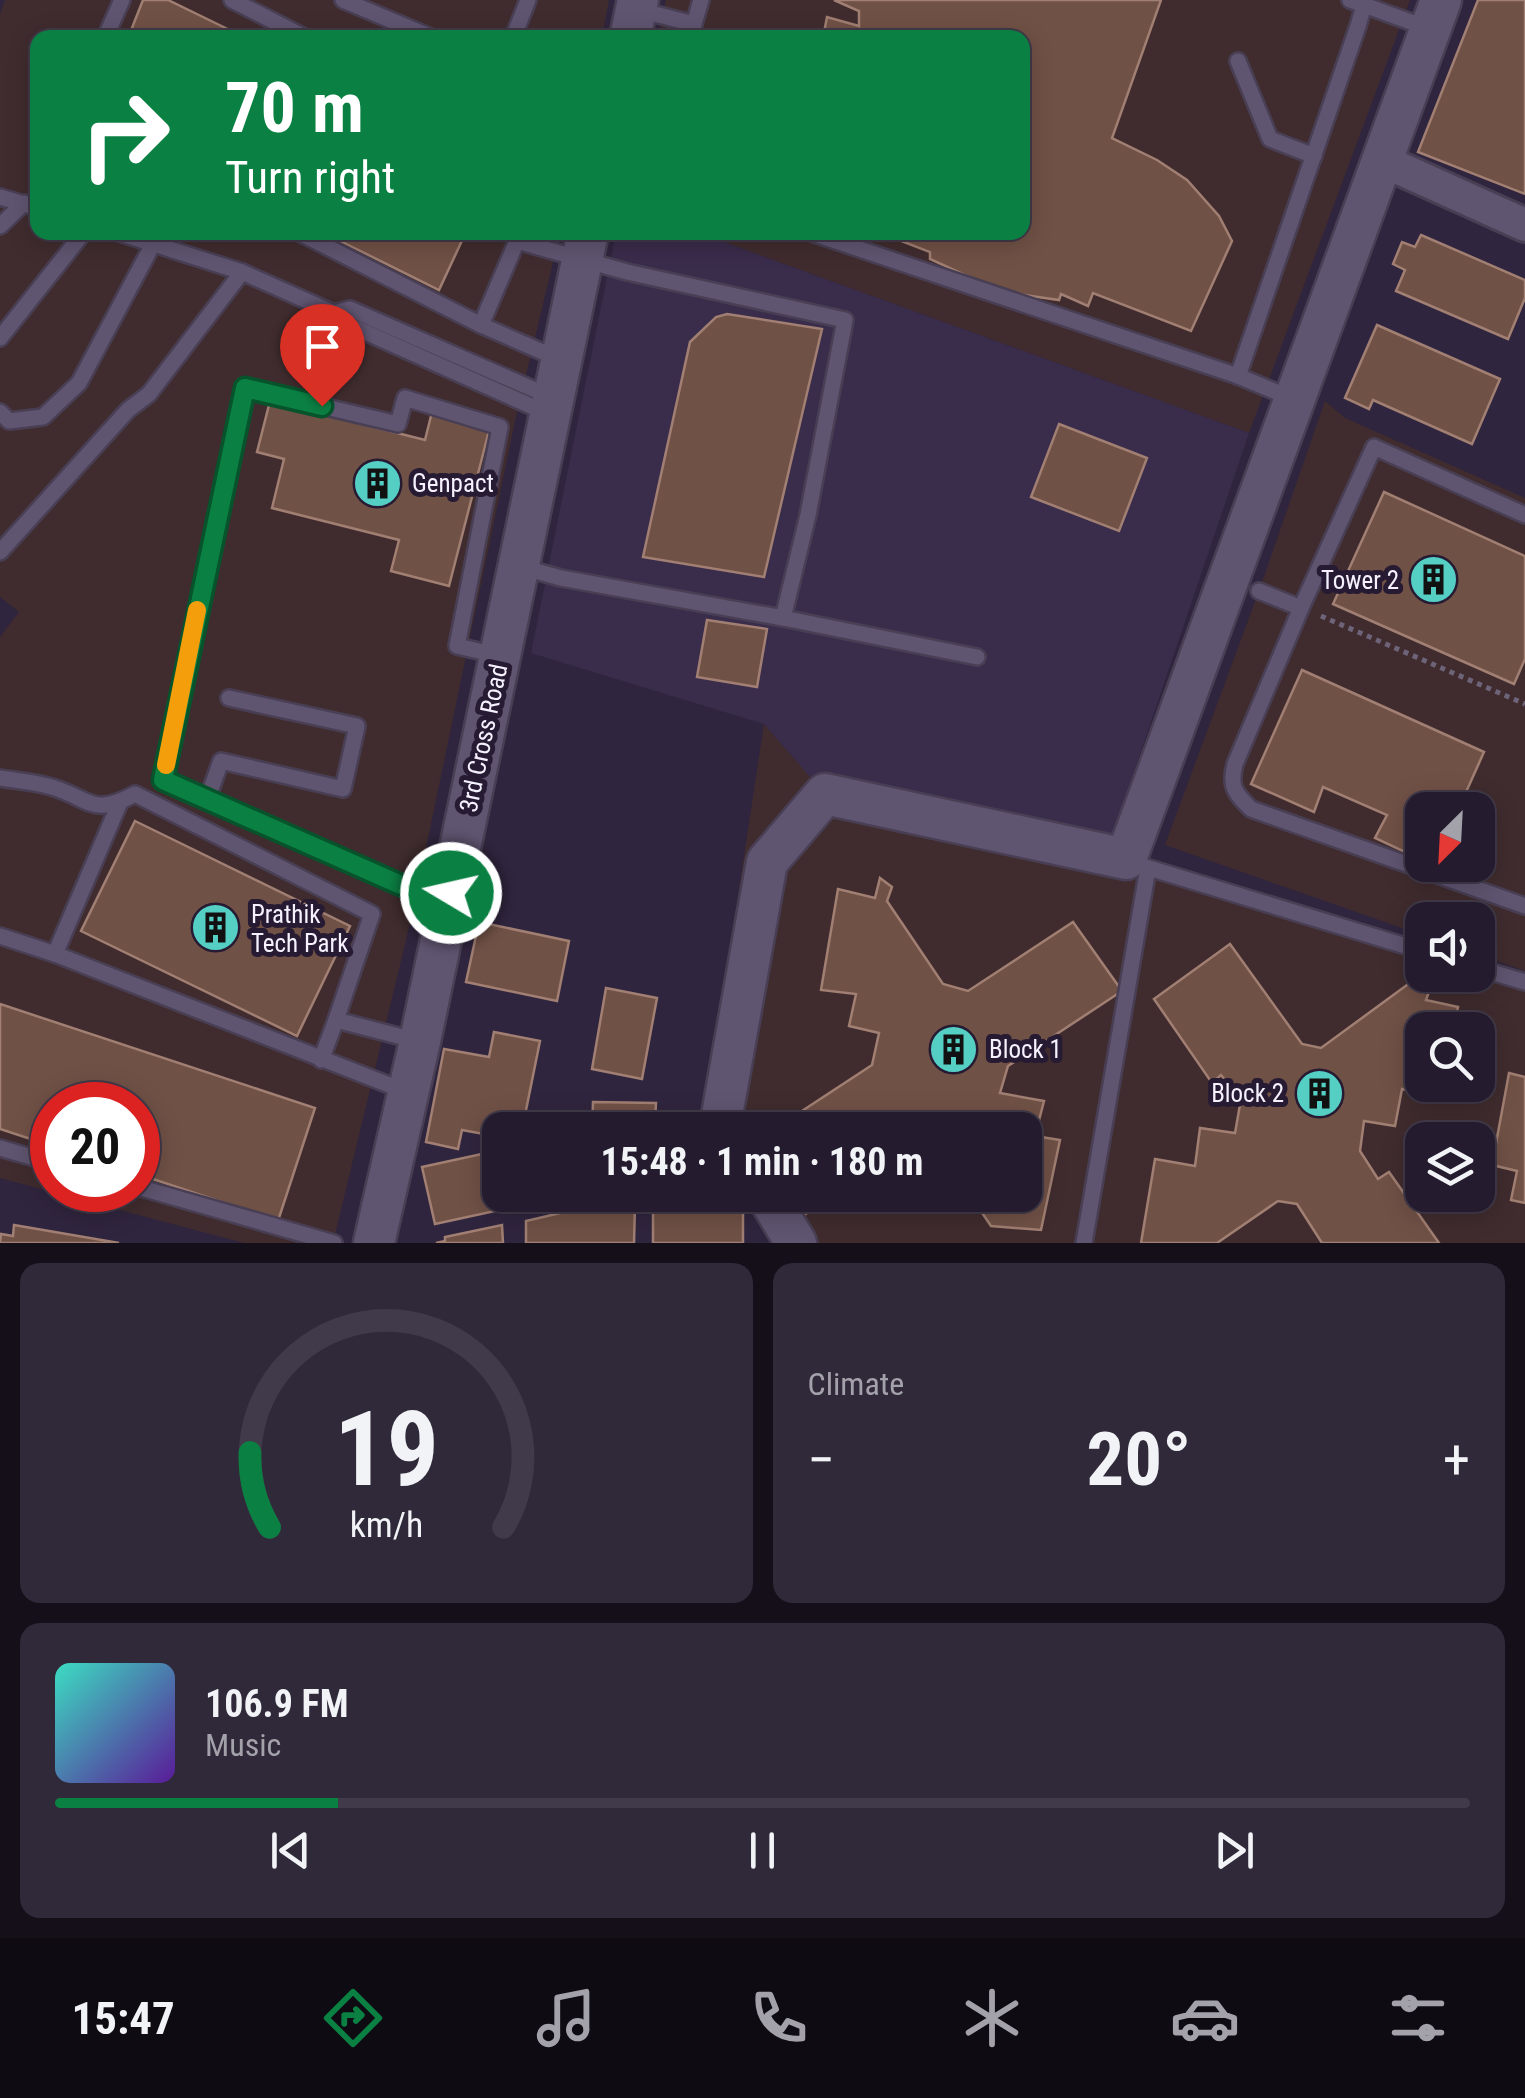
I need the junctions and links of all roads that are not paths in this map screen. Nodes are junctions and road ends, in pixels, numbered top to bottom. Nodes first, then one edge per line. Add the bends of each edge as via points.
1 (122, 0) edge
2 (232, 0) edge
3 (344, 0) edge
4 (528, 0) edge
5 (701, 0) edge
6 (1357, 2) edge
7 (1436, 14) edge
8 (635, 15) edge
9 (109, 30) edge
10 (290, 30) edge
11 (414, 30) edge
12 (516, 30) edge
13 (688, 30) edge
14 (692, 30) edge
15 (1238, 61) dead end
16 (1314, 156) junction
17 (1381, 160) junction
18 (0, 197) edge
19 (30, 206) edge
20 (0, 226) edge
21 (1525, 226) edge
22 (78, 240) edge
23 (140, 240) edge
24 (314, 240) edge
25 (518, 240) edge
26 (541, 240) edge
27 (833, 240) edge
28 (152, 244) junction
29 (585, 246) edge
30 (242, 272) junction
31 (481, 326) junction
32 (0, 338) edge
33 (1238, 376) junction
34 (554, 391) junction
35 (1295, 399) junction
36 (0, 412) edge
37 (1525, 515) edge
38 (0, 552) edge
39 (518, 566) junction
40 (1259, 590) dead end
41 (1301, 608) junction
42 (784, 618) junction
43 (500, 656) junction
44 (977, 656) dead end
45 (230, 698) dead end
46 (0, 778) edge
47 (208, 800) junction
48 (120, 802) junction
49 (1137, 863) junction
50 (451, 893) junction
51 (1525, 906) edge
52 (0, 936) edge
53 (1405, 946) edge
54 (55, 954) junction
55 (1495, 973) edge
56 (1525, 982) edge
57 (336, 1020) junction
58 (420, 1042) junction
59 (321, 1060) junction
60 (409, 1093) junction
61 (724, 1112) edge
62 (0, 1148) edge
63 (30, 1157) edge
64 (160, 1193) edge
65 (777, 1212) edge
66 (334, 1243) edge
67 (374, 1243) edge
68 (796, 1243) edge
69 (1084, 1243) edge

1 - 9 lane
2 - 10 lane
3 - 11 lane
4 - 12 lane
5 - 14 lane
6 - 7 lane
6 - 16 lane
7 - 17 street
8 - 13 lane
15 - 16 lane via 1270,139
16 - 33 lane
17 - 21 street
17 - 35 street
18 - 19 lane
19 - 20 lane
22 - 32 lane
23 - 28 lane
24 - 31 lane
25 - 31 lane
26 - 29 lane
27 - 33 lane
28 - 30 lane
28 - 36 lane via 79,383 44,417 9,420
29 - 34 street, 3rd Cross Road
29 - 42 lane via 845,320
30 - 34 lane via 334,313 350,309
30 - 38 lane via 150,394
31 - 34 lane
33 - 35 lane
34 - 39 street, 3rd Cross Road
35 - 49 street
37 - 41 lane via 1374,447
39 - 42 lane
39 - 43 street, 3rd Cross Road
40 - 41 lane
41 - 51 lane via 1235,764 1233,791 1250,809
42 - 44 lane
43 - 47 lane via 457,646 500,426 405,398 398,424 245,388 163,780
43 - 50 street, 3rd Cross Road
45 - 47 lane via 357,726 343,789 221,761
46 - 48 lane via 54,787 94,807
47 - 50 lane via 410,889
48 - 54 lane
48 - 57 lane via 135,794 372,914
49 - 53 lane
49 - 61 street via 826,794 767,862
49 - 69 lane
50 - 58 street, 3rd Cross Road
52 - 54 lane
54 - 59 lane
55 - 56 lane
57 - 58 lane
57 - 59 lane
58 - 60 street, 3rd Cross Road
59 - 60 lane
60 - 67 street, 3rd Cross Road
62 - 63 lane
64 - 66 lane
65 - 68 street

